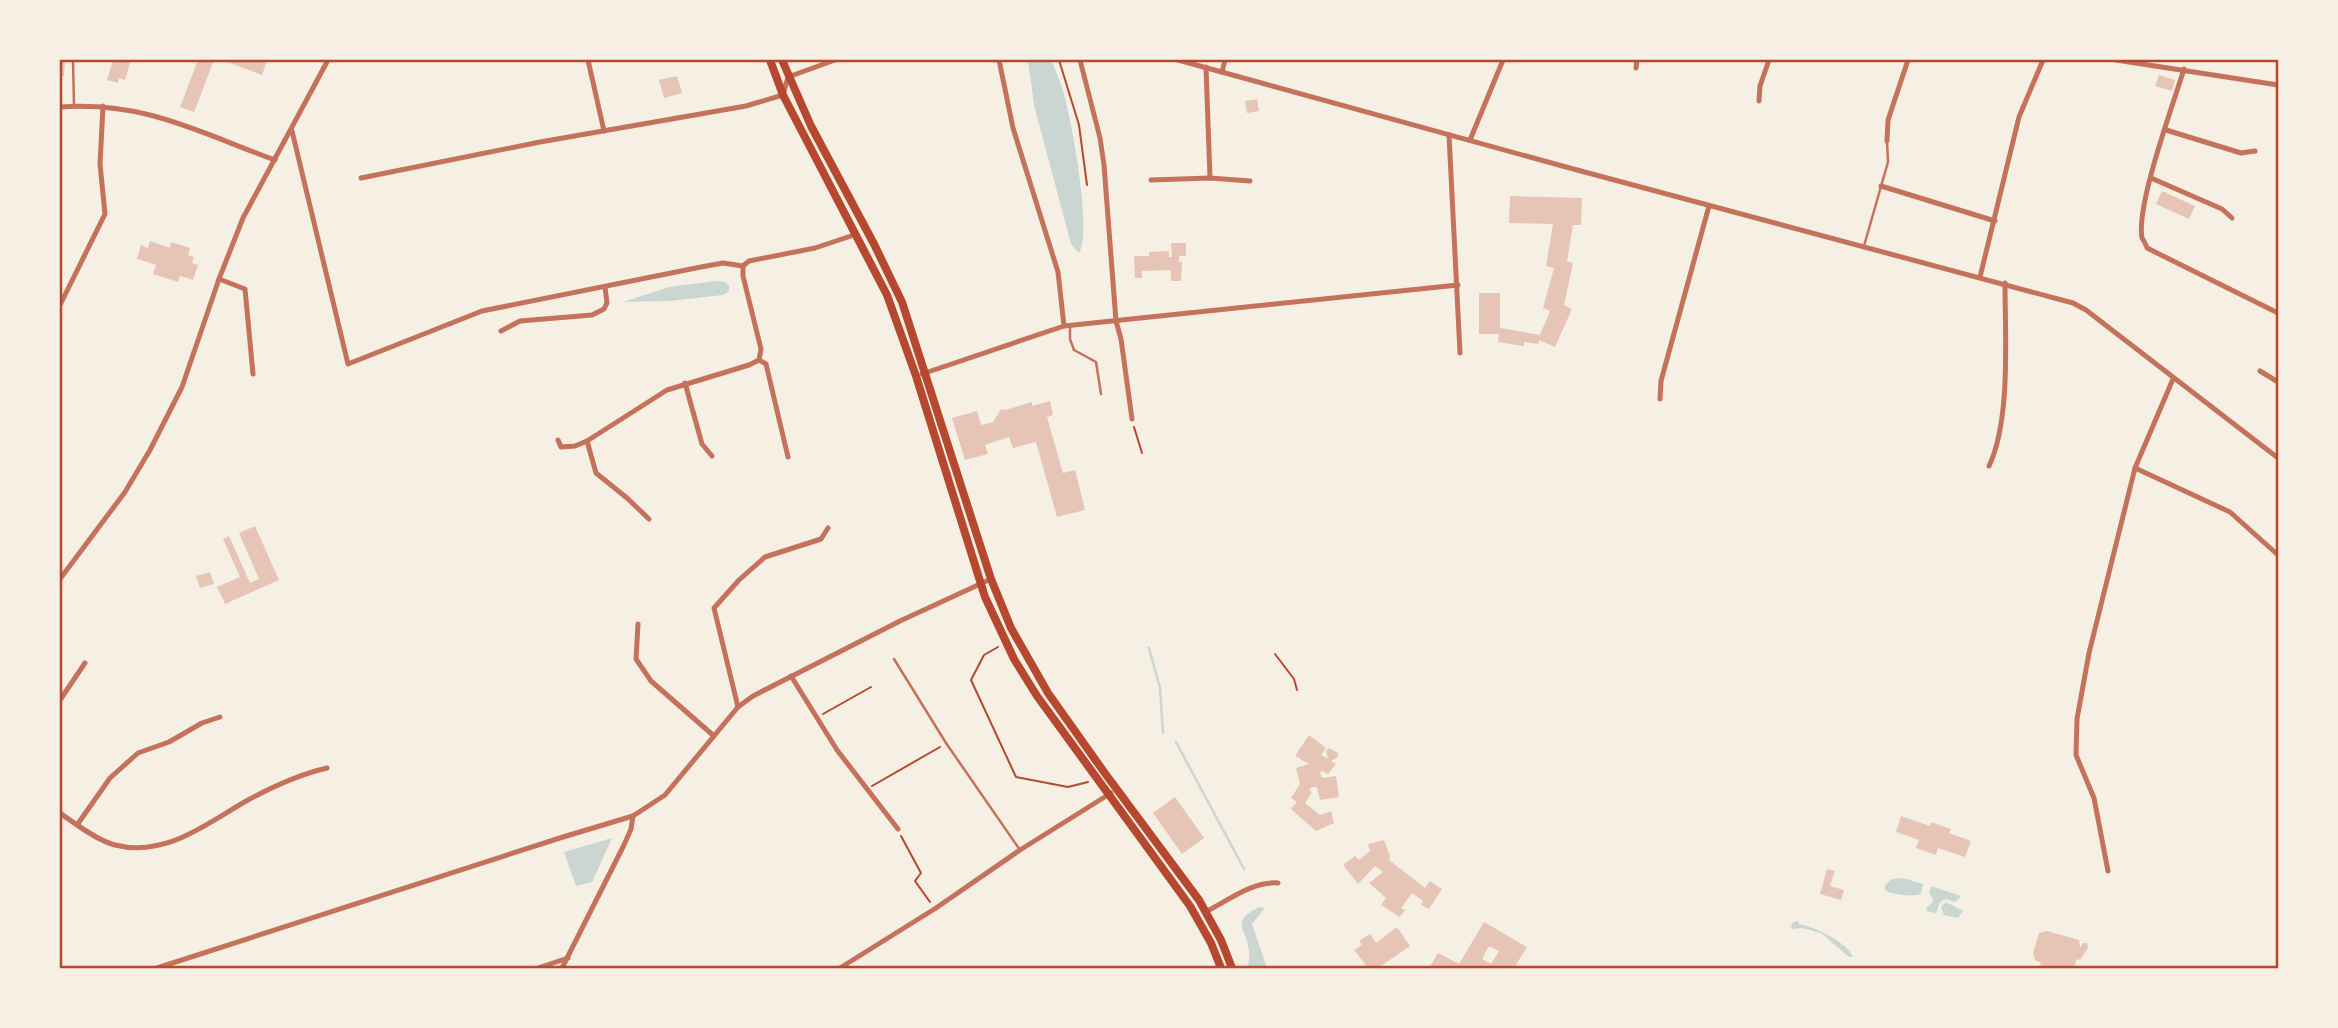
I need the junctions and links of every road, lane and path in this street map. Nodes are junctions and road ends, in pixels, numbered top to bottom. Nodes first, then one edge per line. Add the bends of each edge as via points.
1 (74, 60) edge
2 (328, 60) edge
3 (588, 60) edge
4 (770, 60) edge
5 (782, 60) edge
6 (835, 60) edge
7 (999, 60) edge
8 (1059, 60) edge
9 (1080, 60) edge
10 (1178, 60) edge
11 (1225, 60) edge
12 (1503, 60) edge
13 (1637, 60) edge
14 (1769, 60) edge
15 (1908, 60) edge
16 (2043, 60) edge
17 (2116, 60) edge
18 (1206, 67) junction
19 (1636, 68) dead end
20 (2184, 69) junction
21 (1222, 72) junction
22 (788, 77) junction
23 (2278, 85) edge
24 (783, 95) junction
25 (1759, 101) dead end
26 (74, 106) junction
27 (103, 106) junction
28 (60, 107) edge
29 (2166, 130) junction
30 (292, 131) junction
31 (604, 131) junction
32 (1449, 135) junction
33 (1470, 140) junction
34 (1887, 141) joint
35 (2255, 151) dead end
36 (275, 160) junction
37 (361, 178) dead end
38 (1210, 178) junction
39 (2151, 178) junction
40 (1151, 180) dead end
41 (1250, 181) dead end
42 (1087, 185) dead end
43 (1881, 186) junction
44 (1709, 206) junction
45 (2232, 218) dead end
46 (1995, 221) junction
47 (857, 234) junction
48 (1864, 246) junction
49 (743, 266) junction
50 (1980, 277) junction
51 (219, 279) junction
52 (2005, 283) junction
53 (1458, 285) junction
54 (605, 287) junction
55 (60, 305) edge
56 (2278, 313) edge
57 (1115, 321) junction
58 (1067, 325) junction
59 (501, 331) dead end
60 (1460, 353) dead end
61 (759, 360) junction
62 (2260, 371) dead end
63 (927, 373) junction
64 (253, 374) dead end
65 (916, 376) junction
66 (2173, 379) junction
67 (2278, 382) edge
68 (685, 383) junction
69 (1101, 394) dead end
70 (1660, 399) dead end
71 (1132, 419) joint
72 (558, 440) dead end
73 (587, 441) junction
74 (1142, 453) dead end
75 (712, 456) dead end
76 (788, 457) dead end
77 (2278, 458) edge
78 (1989, 466) dead end
79 (2135, 468) junction
80 (649, 519) dead end
81 (828, 528) dead end
82 (2278, 555) edge
83 (60, 579) edge
84 (991, 579) junction
85 (980, 583) junction
86 (638, 624) dead end
87 (1006, 643) junction
88 (1275, 654) dead end
89 (894, 659) dead end
90 (85, 663) dead end
91 (791, 676) junction
92 (871, 687) dead end
93 (1297, 690) dead end
94 (60, 700) edge
95 (738, 707) junction
96 (220, 717) dead end
97 (816, 718) junction
98 (714, 736) junction
99 (946, 743) junction
100 (327, 768) dead end
101 (1096, 778) junction
102 (865, 789) junction
103 (1117, 790) junction
104 (1108, 795) junction
105 (60, 813) edge
106 (633, 816) junction
107 (77, 825) junction
108 (898, 829) joint
109 (1020, 849) junction
110 (2108, 872) dead end
111 (1279, 883) dead end
112 (936, 908) junction
113 (1206, 912) junction
114 (1197, 917) junction
115 (568, 958) junction
116 (157, 968) edge
117 (538, 968) edge
118 (562, 968) edge
119 (840, 968) edge
120 (1219, 968) edge
121 (1232, 968) edge

1 - 26 lane
2 - 30 street
3 - 31 street
4 - 24 main road
5 - 22 main road
6 - 22 street
7 - 58 street via 1013,128 1058,272
8 - 42 path via 1079,125
9 - 57 street via 1104,165
10 - 18 street
11 - 21 street
12 - 33 street
13 - 19 street
14 - 25 street
15 - 34 street via 1888,120
16 - 46 street via 2019,117
17 - 20 street
18 - 21 street
18 - 38 street
20 - 23 street
20 - 29 street
21 - 32 street
22 - 24 street
22 - 63 main road via 897,291
24 - 31 street
24 - 47 main road
26 - 27 street
26 - 28 street
27 - 36 street via 156,114
27 - 55 street via 100,164 104,214
29 - 35 street via 2241,153
29 - 39 street
30 - 36 street
30 - 54 street via 348,364 482,311
31 - 37 street
32 - 33 street
32 - 53 street
33 - 44 street
34 - 43 lane via 1888,162
36 - 51 street via 243,218
38 - 40 street
38 - 41 street
39 - 45 street via 2222,209
39 - 56 street via 2143,212 2142,238 2147,247
43 - 46 street
43 - 48 lane
44 - 48 street
44 - 70 street
46 - 50 street
47 - 49 street
47 - 65 main road via 887,295
48 - 50 street
49 - 54 street via 723,264
49 - 61 street via 761,349
50 - 52 street
51 - 64 street via 245,289
51 - 83 street via 182,387 150,450 125,492
52 - 66 street via 2086,310
52 - 78 street via 2001,426
53 - 57 street
53 - 60 street
54 - 59 street via 607,303 592,315 520,321
57 - 58 street
57 - 71 street
58 - 63 street
58 - 69 lane via 1074,350 1097,362
61 - 68 street
61 - 76 street via 765,364
62 - 67 street
63 - 65 street
63 - 84 main road
65 - 85 main road
66 - 77 street
66 - 79 street
68 - 73 street
68 - 75 street via 702,444
71 - 74 path
72 - 73 street via 561,447
73 - 80 street via 596,473
79 - 82 street via 2230,512
79 - 110 street via 2077,719 2076,755 2094,798
81 - 95 street via 821,539 765,557 714,608
84 - 85 street
84 - 103 main road via 1036,673
85 - 87 main road
85 - 91 street
86 - 98 street via 636,660 651,681
87 - 101 main road via 1037,696
87 - 101 path via 984,655 971,680 1016,776 1068,787
88 - 93 path
89 - 99 lane
90 - 94 street
91 - 95 street
91 - 97 street
92 - 97 path
95 - 98 street
96 - 107 street via 138,753 110,778
97 - 102 street
98 - 106 street via 665,795
99 - 102 path
99 - 109 lane
100 - 107 street via 249,800 202,828 154,848 114,845
101 - 104 main road
102 - 108 street
103 - 104 street
103 - 113 main road
104 - 109 street
104 - 114 main road
105 - 107 street
106 - 115 street via 628,837
106 - 116 street
108 - 112 path via 921,873 915,881
109 - 112 street
111 - 113 street via 1252,886
112 - 119 street
113 - 114 street
113 - 121 main road
114 - 120 main road
115 - 117 street
115 - 118 street

